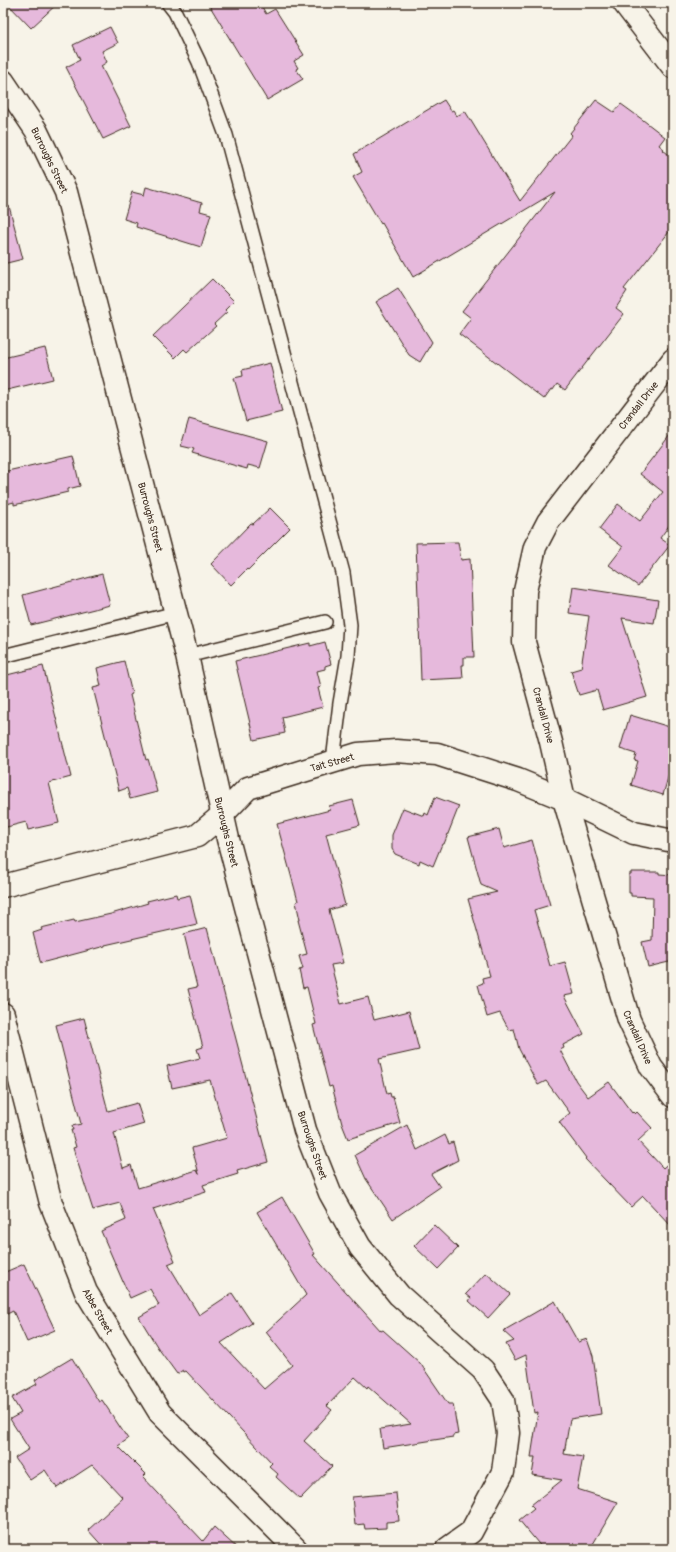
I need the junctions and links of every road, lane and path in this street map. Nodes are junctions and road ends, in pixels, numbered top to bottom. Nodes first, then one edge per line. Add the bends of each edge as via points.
1 (168, 3) edge
2 (624, 3) edge
3 (673, 67) edge
4 (3, 81) edge
5 (673, 360) edge
6 (176, 613) junction
7 (324, 622) dead end
8 (3, 656) edge
9 (187, 656) junction
10 (333, 761) junction
11 (564, 799) junction
12 (222, 815) junction
13 (673, 840) edge
14 (3, 886) edge
15 (3, 1014) edge
16 (673, 1096) edge
17 (296, 1549) edge
18 (447, 1549) edge

1 - 10 lane via 175,12 199,62 226,135 343,573 350,625
2 - 3 street
4 - 6 street, Burroughs Street via 36,130 66,192
5 - 11 street, Crandall Drive via 548,522 535,547 525,591 524,642
6 - 8 lane
6 - 9 street, Burroughs Street
7 - 9 lane
9 - 12 street, Burroughs Street
10 - 11 street, Tait Street via 358,754 396,750 438,754 518,780
10 - 12 street, Tait Street via 248,788
11 - 13 street, Tait Street via 634,833
11 - 16 street, Crandall Drive via 629,1020 651,1067
12 - 14 street, Tait Street via 197,836
12 - 18 street, Burroughs Street via 305,1130 330,1193 360,1247 399,1295 483,1370 503,1400 508,1432 503,1472 471,1532
15 - 17 street, Abbe Street via 51,1203 86,1292 160,1413

